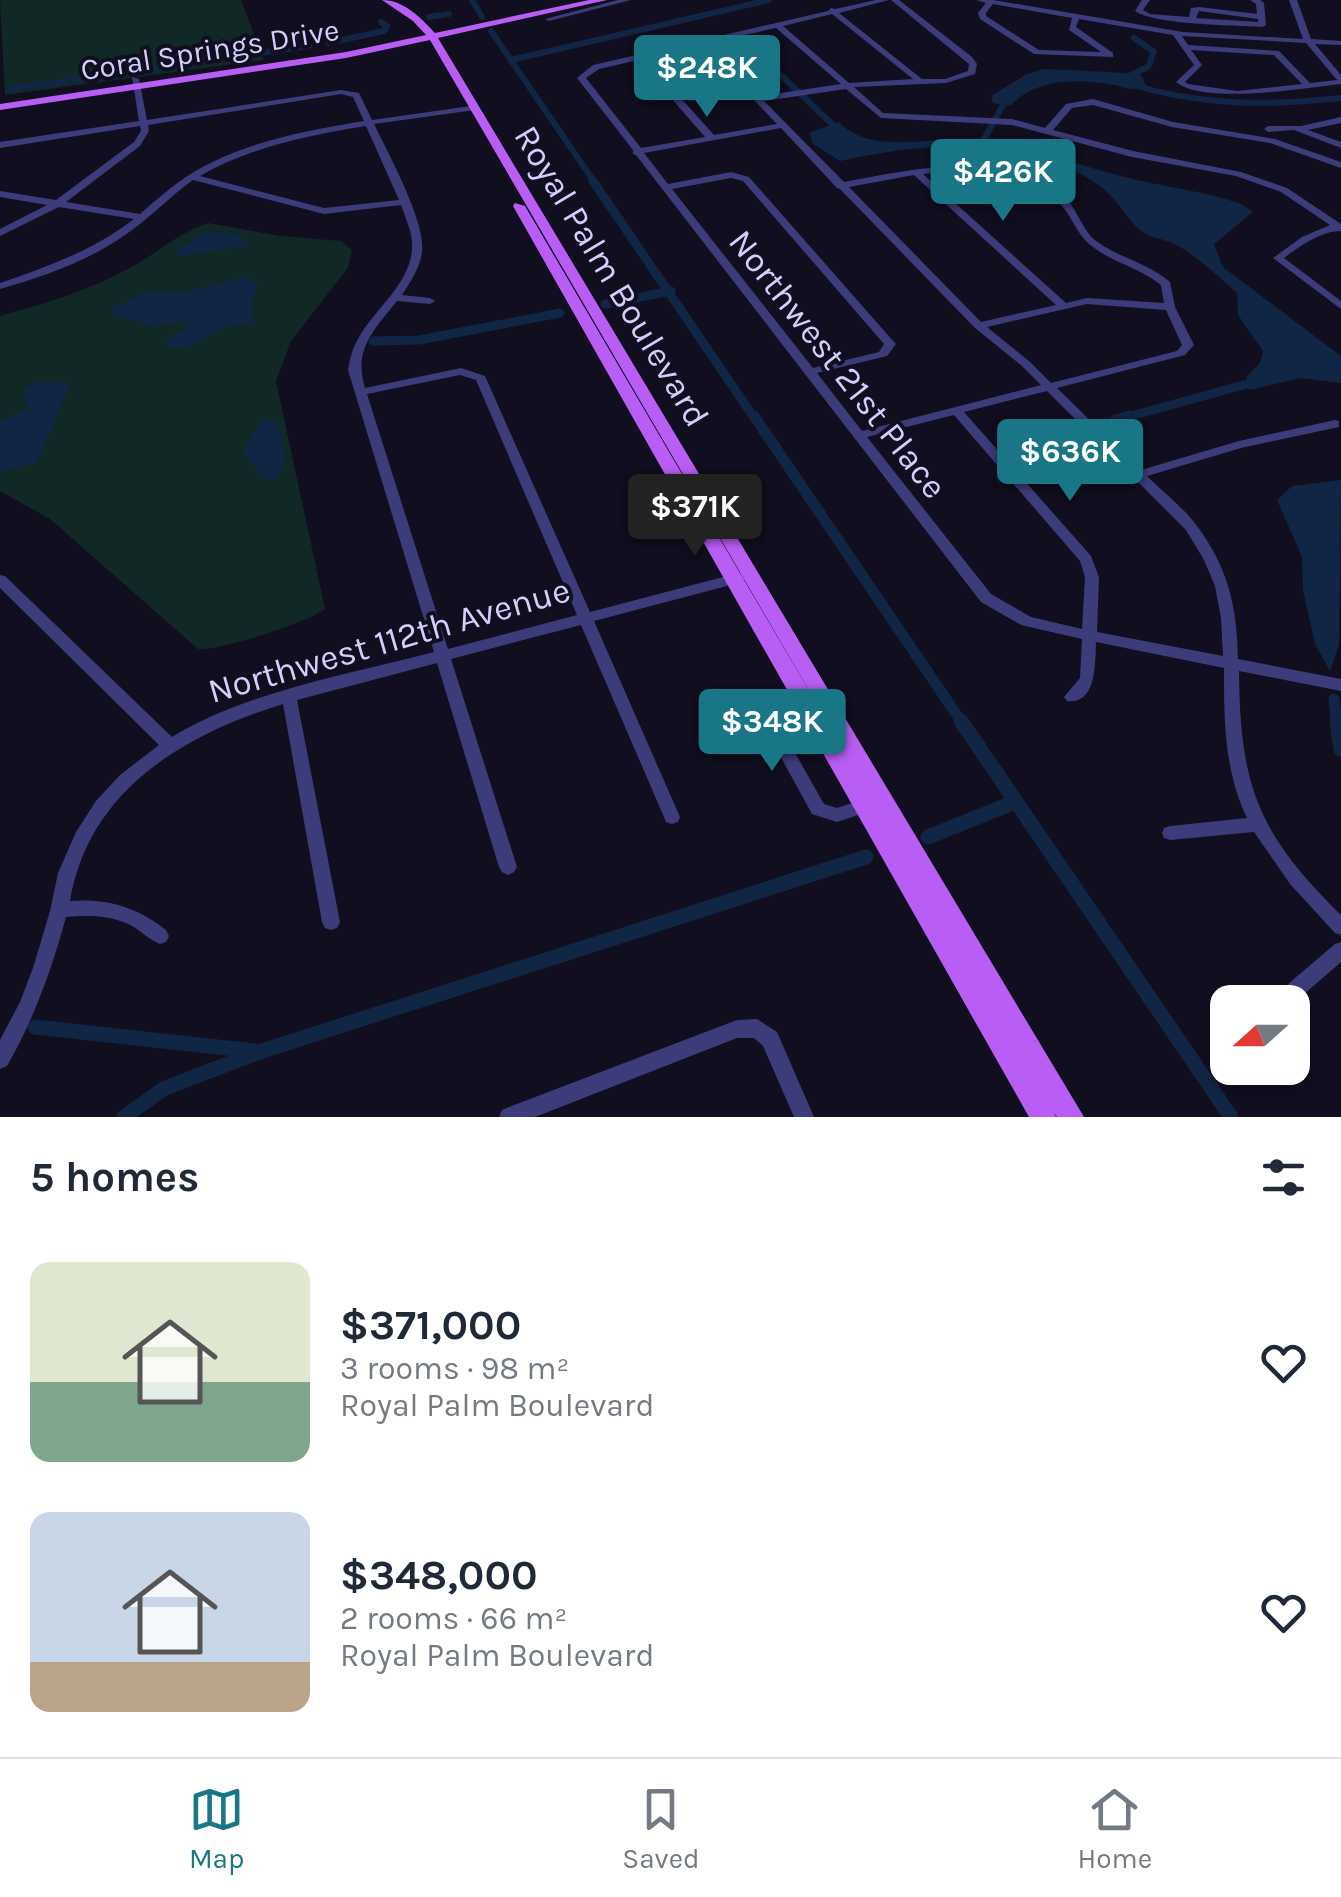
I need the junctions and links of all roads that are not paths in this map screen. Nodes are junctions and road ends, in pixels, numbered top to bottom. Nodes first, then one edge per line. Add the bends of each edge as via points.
1 (375, 0) edge
2 (387, 0) edge
3 (580, 0) edge
4 (602, 0) edge
5 (628, 0) edge
6 (886, 0) edge
7 (895, 0) edge
8 (980, 0) edge
9 (1040, 0) edge
10 (1146, 0) edge
11 (1255, 0) edge
12 (1293, 0) edge
13 (1301, 0) edge
14 (991, 2) edge
15 (1034, 9) junction
16 (830, 10) junction
17 (1076, 16) junction
18 (549, 20) dead end
19 (1262, 21) junction
20 (1192, 22) junction
21 (776, 24) junction
22 (1227, 24) junction
23 (427, 36) junction
24 (1233, 37) junction
25 (1183, 39) junction
26 (702, 42) junction
27 (1313, 42) junction
28 (1341, 43) edge
29 (640, 57) junction
30 (1341, 72) edge
31 (919, 80) junction
32 (1341, 81) edge
33 (136, 83) junction
34 (1305, 83) junction
35 (846, 86) junction
36 (0, 99) edge
37 (759, 99) junction
38 (0, 107) edge
39 (469, 108) junction
40 (1341, 120) edge
41 (143, 123) junction
42 (369, 125) junction
43 (784, 126) junction
44 (1298, 127) junction
45 (1049, 129) junction
46 (1268, 130) dead end
47 (712, 138) junction
48 (0, 145) edge
49 (1341, 145) edge
50 (636, 152) junction
51 (1341, 165) edge
52 (915, 172) junction
53 (192, 177) junction
54 (840, 186) junction
55 (665, 187) junction
56 (0, 194) edge
57 (402, 202) junction
58 (58, 204) junction
59 (982, 216) dead end
60 (140, 217) junction
61 (966, 218) junction
62 (1339, 227) edge
63 (0, 233) edge
64 (1278, 258) joint
65 (0, 286) edge
66 (392, 297) junction
67 (430, 301) dead end
68 (1063, 306) junction
69 (1341, 306) edge
70 (1170, 307) junction
71 (978, 326) junction
72 (809, 372) junction
73 (1048, 386) junction
74 (361, 392) junction
75 (956, 410) junction
76 (1335, 424) dead end
77 (860, 434) junction
78 (1138, 474) junction
79 (742, 577) junction
80 (0, 580) edge
81 (585, 619) junction
82 (1091, 635) junction
83 (440, 656) junction
84 (1230, 664) junction
85 (1341, 686) edge
86 (289, 696) junction
87 (801, 697) junction
88 (1072, 697) dead end
89 (168, 744) junction
90 (864, 806) junction
91 (672, 817) dead end
92 (1258, 824) junction
93 (1170, 832) dead end
94 (508, 867) dead end
95 (59, 910) junction
96 (331, 922) dead end
97 (1341, 927) edge
98 (160, 936) dead end
99 (1341, 950) edge
100 (1300, 985) edge
101 (0, 1059) edge
102 (508, 1117) edge
103 (804, 1117) edge
104 (1042, 1117) edge
105 (1071, 1117) edge

1 - 23 main road, Royal Palm Boulevard
2 - 23 main road, Royal Palm Boulevard
3 - 23 main road, Coral Springs Drive
4 - 23 main road, Coral Springs Drive
5 - 18 street
6 - 16 street
7 - 31 street via 974,68 957,79
8 - 14 street
9 - 15 street
10 - 20 street via 1141,13
11 - 19 street
12 - 27 street
13 - 27 street
14 - 15 street
14 - 17 street via 984,16 1036,52 1110,55 1072,28
15 - 17 street
16 - 21 street
16 - 31 street
17 - 25 street
19 - 20 street via 1199,9
19 - 22 street
20 - 22 street
21 - 26 street
21 - 35 street
22 - 24 street
23 - 33 main road, Coral Springs Drive
23 - 39 main road, Royal Palm Boulevard
24 - 25 street
24 - 27 street
25 - 34 street via 1276,53
25 - 34 street via 1198,65 1182,84 1221,92
26 - 29 street
26 - 37 street
27 - 28 street
27 - 30 street
27 - 32 street
29 - 47 street
29 - 50 street, Northwest 21st Place via 583,74 582,80
31 - 35 street
32 - 34 street
33 - 36 main road, Coral Springs Drive
33 - 38 main road, Coral Springs Drive
33 - 41 street
35 - 37 street
35 - 45 street via 890,118 984,118
37 - 43 street
39 - 42 street
39 - 79 main road, Royal Palm Boulevard
40 - 44 street
41 - 42 street via 350,92
41 - 48 street
41 - 58 street via 137,144
42 - 53 street via 280,141
42 - 57 street
43 - 47 street
43 - 54 street
44 - 46 street
44 - 49 street
45 - 51 street via 1069,106 1084,101 1272,140
45 - 62 street via 1132,154 1258,179
47 - 50 street
50 - 55 street, Northwest 21st Place
52 - 54 street
52 - 61 street
52 - 70 street via 952,167 1029,180 1059,197 1092,242 1166,284
53 - 57 street via 324,211
53 - 60 street
54 - 71 street
55 - 72 street, Northwest 21st Place
55 - 72 street via 746,179 890,344 889,350
56 - 58 street
57 - 66 street via 418,244 411,270
58 - 60 street
58 - 63 street
59 - 61 street
60 - 65 street via 88,251
61 - 68 street
62 - 64 street via 1315,232
64 - 69 street
66 - 67 street
66 - 74 street via 354,359
68 - 70 street via 1103,300
68 - 71 street
70 - 73 street via 1186,350
71 - 73 street
72 - 77 street, Northwest 21st Place
73 - 75 street
73 - 78 street
74 - 81 street via 461,371 481,378
74 - 83 street
75 - 77 street
75 - 82 street via 1086,559
76 - 78 street
77 - 82 street, Northwest 21st Place via 986,598 1026,621
78 - 84 street via 1208,553 1225,597
79 - 81 street, Northwest 112th Avenue
79 - 87 main road, Royal Palm Boulevard
79 - 105 main road, Royal Palm Boulevard
80 - 89 street
81 - 83 street, Northwest 112th Avenue
81 - 91 street
82 - 84 street, Northwest 21st Place
82 - 88 street via 1088,680
83 - 86 street, Northwest 112th Avenue
83 - 94 street
84 - 85 street, Northwest 21st Place
84 - 92 street via 1234,748
86 - 89 street, Northwest 112th Avenue via 225,716
86 - 96 street
87 - 90 main road, Royal Palm Boulevard
87 - 90 street via 777,706 769,721 818,809 837,815
89 - 95 street, Northwest 112th Avenue via 126,780 79,842
90 - 104 main road, Royal Palm Boulevard
92 - 93 street
92 - 97 street
95 - 98 street via 118,909
95 - 101 street, Northwest 112th Avenue via 38,978
99 - 100 street
102 - 103 street via 737,1028 757,1028 770,1039

